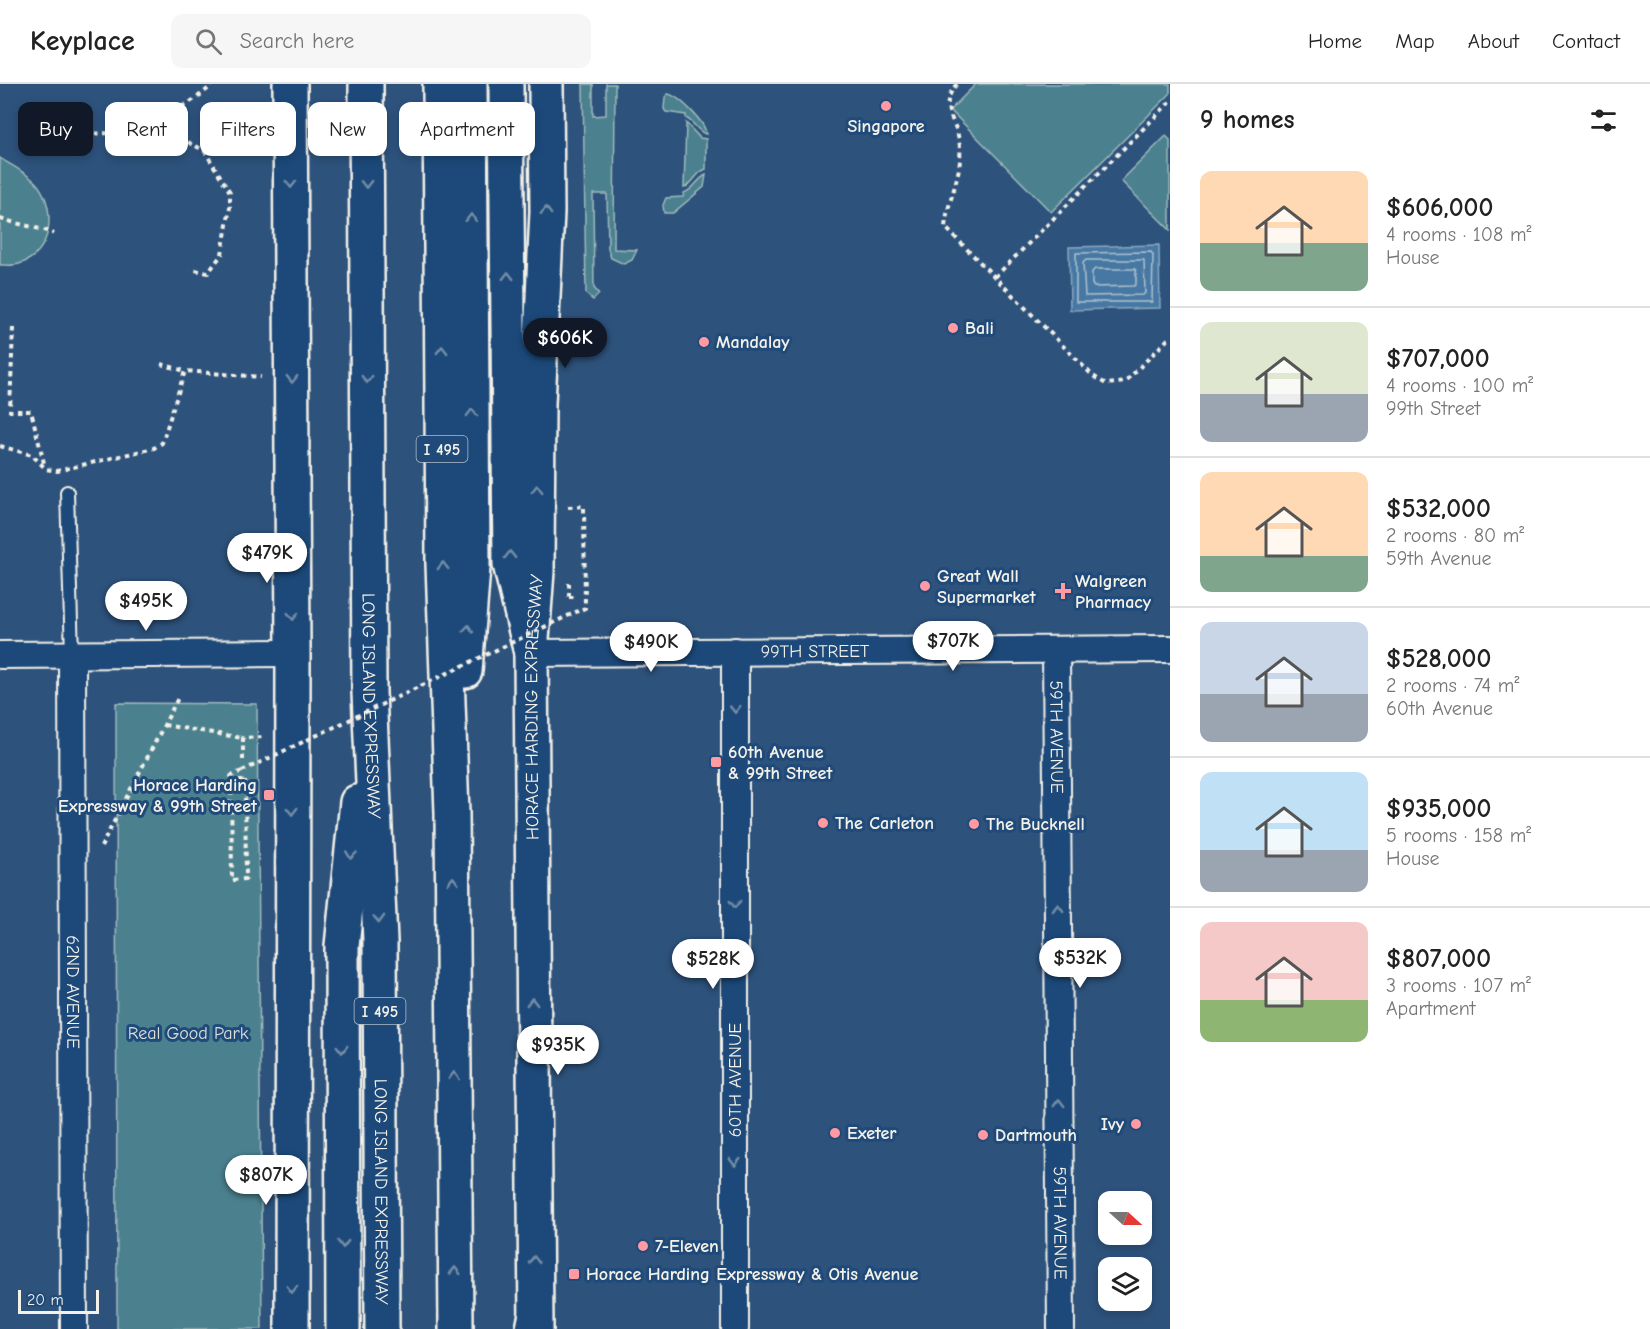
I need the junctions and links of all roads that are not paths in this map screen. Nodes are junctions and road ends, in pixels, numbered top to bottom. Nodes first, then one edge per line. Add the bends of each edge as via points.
1 (290, 84) edge
2 (366, 84) edge
3 (440, 84) edge
4 (470, 84) edge
5 (506, 84) edge
6 (546, 84) edge
7 (67, 492) dead end
8 (1170, 649) edge
9 (1056, 650) junction
10 (735, 651) junction
11 (293, 653) junction
12 (531, 653) junction
13 (72, 654) junction
14 (0, 656) edge
15 (369, 692) junction
16 (452, 813) junction
17 (534, 1326) edge
18 (74, 1329) edge
19 (292, 1329) edge
20 (343, 1329) edge
21 (382, 1329) edge
22 (456, 1329) edge
23 (735, 1329) edge
24 (1061, 1329) edge

1 -> 11 main road
2 -> 15 main road, LONG ISLAND EXPRESSWAY / I 495
16 -> 3 main road, I 495 via 443,564
16 -> 4 main road via 473,567
12 -> 5 main road via 510,564
12 -> 6 main road, HORACE HARDING EXPRESSWAY via 537,571
7 - 13 lane
8 - 9 street, 99TH STREET
9 - 10 street, 99TH STREET
24 -> 9 street, 59TH AVENUE
10 - 12 street, 99TH STREET
10 -> 23 street, 60TH AVENUE
11 - 13 street
11 -> 19 main road
17 -> 12 main road, HORACE HARDING EXPRESSWAY
13 - 14 street
13 - 18 street, 62ND AVENUE
15 -> 20 main road via 342,946
15 -> 21 main road, LONG ISLAND EXPRESSWAY / I 495 via 380,941
22 -> 16 main road, I 495

